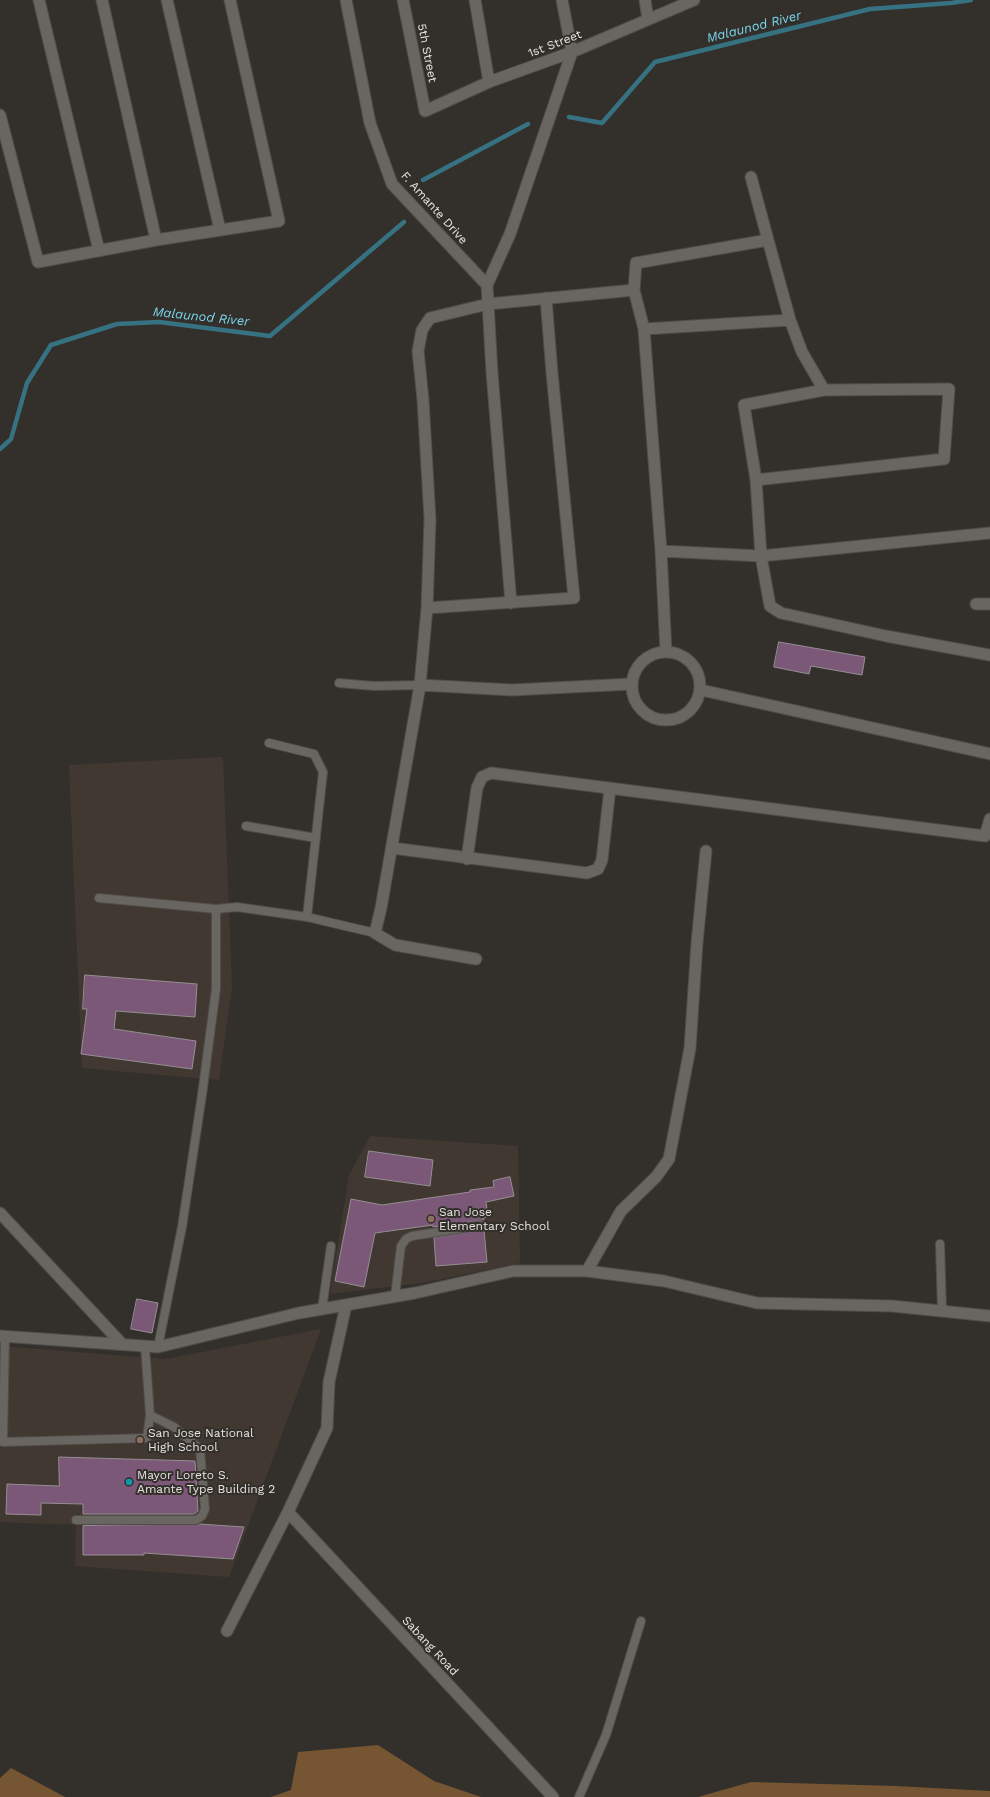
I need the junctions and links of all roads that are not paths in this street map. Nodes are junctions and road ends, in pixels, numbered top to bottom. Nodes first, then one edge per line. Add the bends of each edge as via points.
1 (39, 0) edge
2 (102, 0) edge
3 (167, 0) edge
4 (230, 0) edge
5 (346, 0) edge
6 (403, 0) edge
7 (474, 0) edge
8 (562, 0) edge
9 (645, 0) edge
10 (694, 0) edge
11 (648, 19) junction
12 (572, 52) junction
13 (489, 82) junction
14 (425, 111) joint
15 (0, 115) edge
16 (751, 177) dead end
17 (220, 230) junction
18 (156, 240) junction
19 (768, 240) junction
20 (99, 251) junction
21 (487, 285) junction
22 (634, 290) junction
23 (546, 298) junction
24 (488, 304) junction
25 (790, 320) junction
26 (644, 329) junction
27 (824, 390) junction
28 (756, 480) junction
29 (990, 533) edge
30 (661, 551) junction
31 (761, 556) junction
32 (511, 603) junction
33 (976, 604) dead end
34 (990, 604) edge
35 (427, 608) junction
36 (666, 652) junction
37 (990, 655) edge
38 (339, 683) dead end
39 (632, 684) junction
40 (420, 685) junction
41 (701, 690) junction
42 (269, 742) dead end
43 (990, 754) edge
44 (610, 788) junction
45 (990, 819) edge
46 (246, 826) dead end
47 (316, 838) junction
48 (392, 848) junction
49 (706, 851) dead end
50 (467, 859) junction
51 (99, 898) dead end
52 (216, 909) junction
53 (307, 917) junction
54 (374, 933) junction
55 (476, 958) dead end
56 (0, 1214) edge
57 (483, 1225) dead end
58 (940, 1244) dead end
59 (331, 1246) dead end
60 (587, 1271) junction
61 (395, 1296) junction
62 (346, 1305) junction
63 (322, 1309) junction
64 (942, 1311) junction
65 (990, 1316) edge
66 (3, 1336) edge
67 (122, 1344) junction
68 (145, 1346) junction
69 (158, 1347) junction
70 (150, 1415) junction
71 (288, 1512) junction
72 (76, 1520) dead end
73 (641, 1621) dead end
74 (227, 1631) dead end
75 (553, 1797) edge
76 (579, 1797) edge

1 - 20 street
2 - 18 street
3 - 17 street
4 - 17 street via 279,221
5 - 21 street, F. Amante Drive via 370,123 392,184
6 - 14 street, 5th Street
7 - 13 street
8 - 12 street
9 - 11 street
10 - 11 street, 1st Street
11 - 12 street, 1st Street
12 - 13 street, 1st Street
12 - 21 street via 525,194
13 - 14 street, 1st Street
15 - 20 street via 38,262
16 - 19 street
17 - 18 street
18 - 20 street
19 - 22 street via 636,263
19 - 25 street
21 - 24 street
22 - 23 street
22 - 26 street
23 - 24 street
23 - 32 street via 574,598
24 - 32 street
24 - 35 street via 430,318 422,330 418,351 430,519
25 - 26 street
25 - 27 street via 802,352
26 - 30 street
27 - 28 street via 744,405
27 - 28 street via 949,389 944,459
28 - 31 street
29 - 31 street
30 - 31 street
30 - 36 street
31 - 37 street via 770,606 781,613
32 - 35 street
33 - 34 street
35 - 40 street
36 - 39 street via 656,653 639,665
36 - 41 street via 688,659 700,678
38 - 40 lane via 374,686
39 - 40 street via 512,690
39 - 41 street via 633,696 638,707 646,715 669,721 681,718 691,711 698,701
40 - 48 street
41 - 43 street
42 - 47 lane via 314,754 323,772
44 - 45 street via 985,836
44 - 50 street via 491,773 482,778 477,788
44 - 50 street via 602,860 598,869 587,873
46 - 47 lane
47 - 53 lane
48 - 50 street
48 - 54 street
49 - 60 street via 690,1048 669,1159 656,1177 621,1211
51 - 52 lane
52 - 53 lane via 237,906
52 - 69 lane via 216,989 182,1227
53 - 54 lane
54 - 55 street via 395,945
56 - 67 street
57 - 61 lane via 406,1239 401,1246
58 - 64 lane
59 - 63 lane
60 - 61 street via 513,1271
60 - 64 street via 664,1281 757,1304 892,1306
61 - 62 street
62 - 63 street
62 - 71 street via 329,1382 327,1428
63 - 69 street
64 - 65 street
66 - 67 street
66 - 70 lane via 3,1442 147,1438
67 - 68 street
68 - 69 street
68 - 70 lane
70 - 72 lane via 174,1428 200,1449 204,1509 202,1516 196,1520
71 - 74 street
71 - 75 street, Sabang Road
73 - 76 lane via 606,1735

